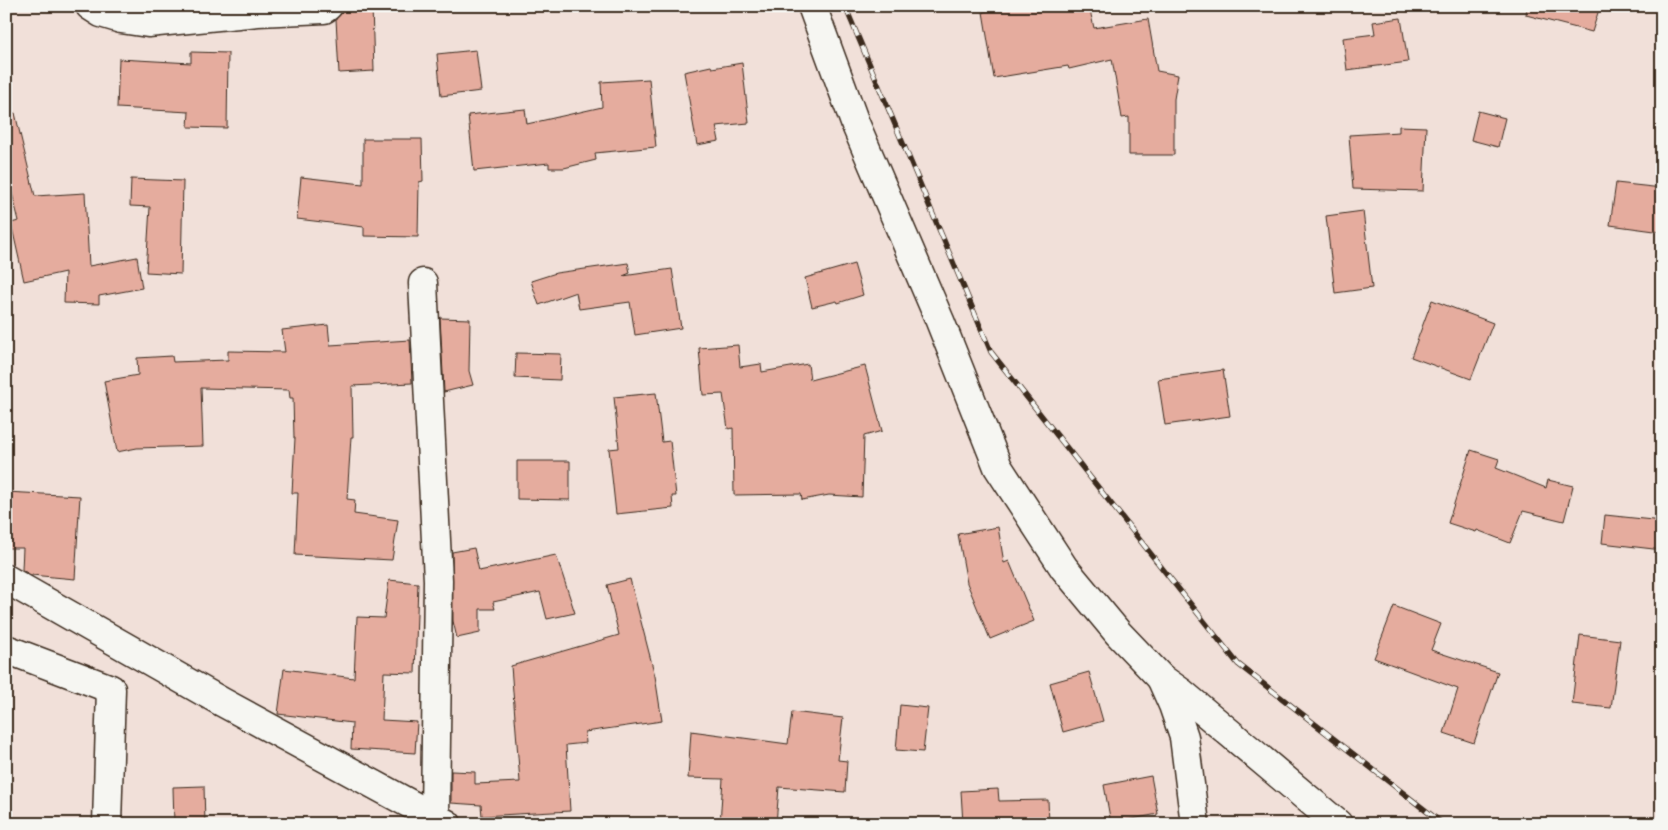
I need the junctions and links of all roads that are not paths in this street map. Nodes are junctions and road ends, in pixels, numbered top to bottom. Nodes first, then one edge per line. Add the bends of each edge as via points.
1 (90, 6) edge
2 (328, 6) edge
3 (812, 6) edge
4 (423, 283) dead end
5 (6, 579) edge
6 (6, 649) edge
7 (1160, 678) junction
8 (441, 820) edge
9 (107, 824) edge
10 (1195, 824) edge
11 (1338, 824) edge

1 - 2 street via 121,19 148,23 324,9
3 - 7 street via 855,123 998,467 1064,568
4 - 8 street via 438,580
5 - 8 street via 214,698
6 - 9 street via 111,689
7 - 10 street via 1184,737
7 - 11 street

